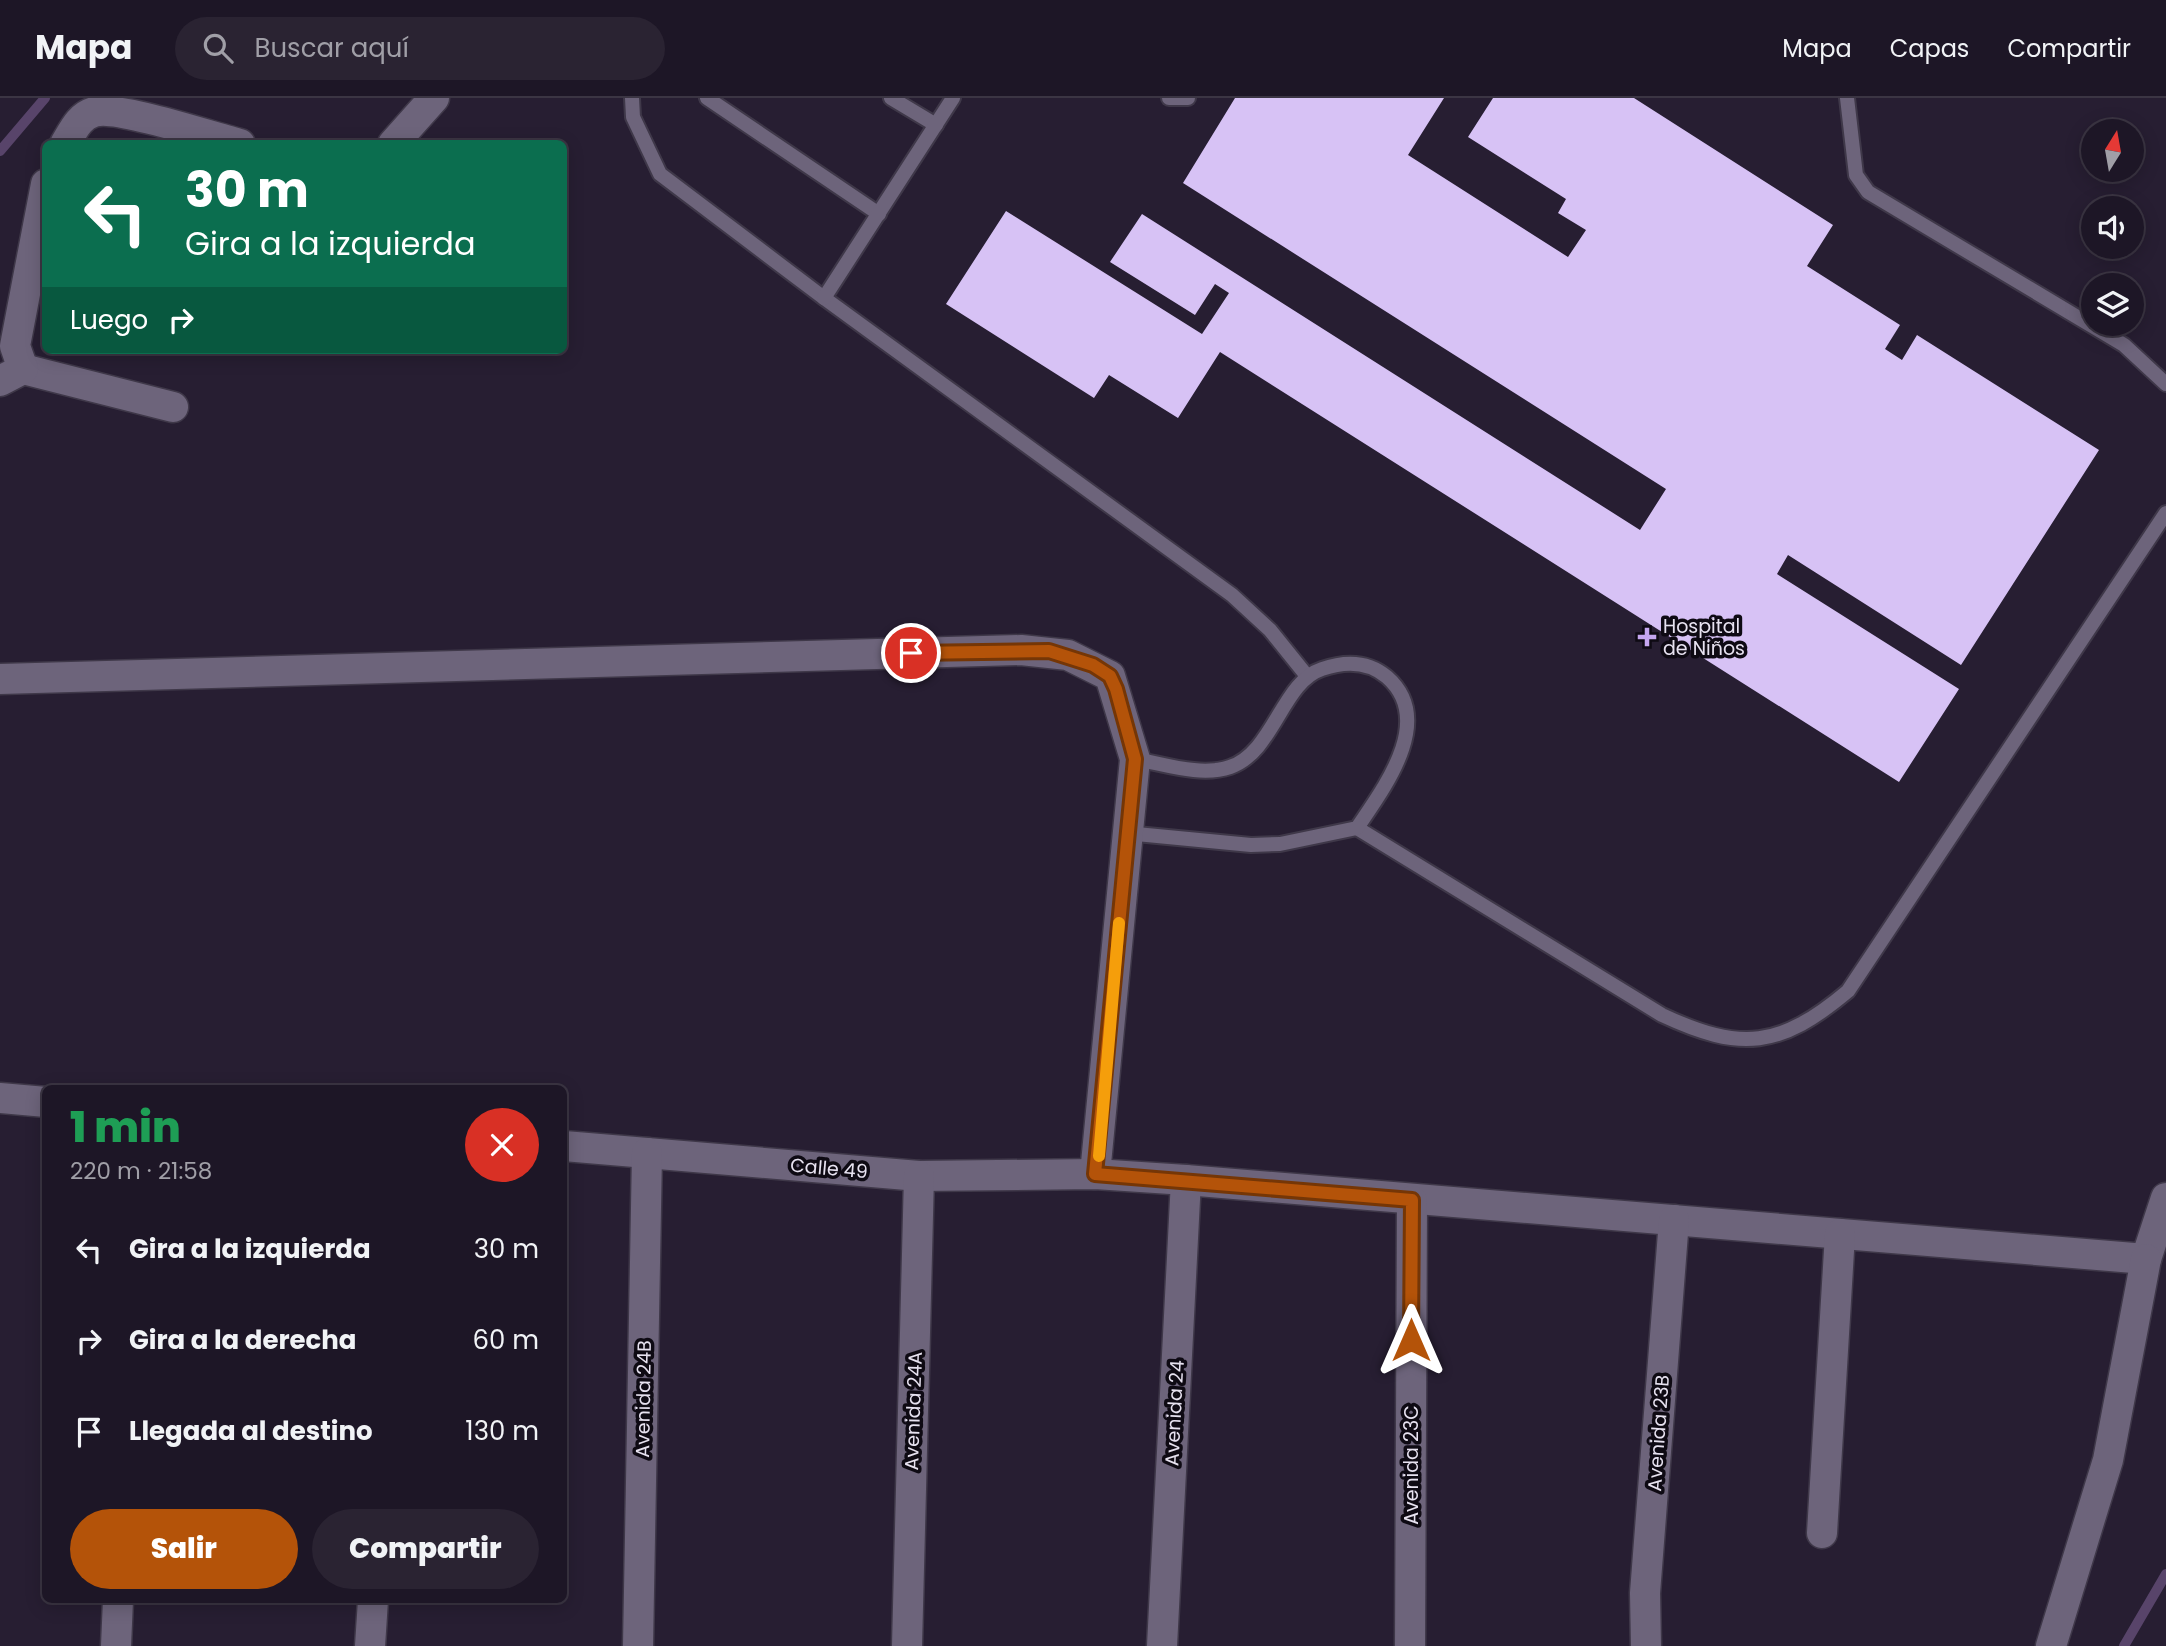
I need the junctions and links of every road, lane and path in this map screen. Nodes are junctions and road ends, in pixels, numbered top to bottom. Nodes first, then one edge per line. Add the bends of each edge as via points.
1 (434, 98) edge
2 (632, 98) edge
3 (708, 98) edge
4 (891, 98) edge
5 (953, 98) edge
6 (1168, 98) edge
7 (1188, 98) edge
8 (1847, 98) edge
9 (936, 125) junction
10 (67, 140) edge
11 (224, 140) edge
12 (397, 140) edge
13 (42, 214) edge
14 (879, 214) junction
15 (824, 298) junction
16 (12, 375) edge
17 (2166, 384) edge
18 (173, 407) dead end
19 (2166, 513) edge
20 (1307, 676) junction
21 (0, 679) edge
22 (1135, 759) junction
23 (1357, 828) junction
24 (1126, 834) junction
25 (0, 1098) edge
26 (42, 1102) edge
27 (567, 1146) edge
28 (647, 1153) junction
29 (1095, 1174) junction
30 (919, 1176) junction
31 (1186, 1180) junction
32 (2166, 1198) edge
33 (1412, 1200) junction
34 (1674, 1220) junction
35 (1840, 1234) junction
36 (2146, 1259) junction
37 (1822, 1533) dead end
38 (118, 1603) edge
39 (373, 1603) edge
40 (116, 1646) edge
41 (370, 1646) edge
42 (638, 1646) edge
43 (907, 1646) edge
44 (1162, 1646) edge
45 (1410, 1646) edge
46 (1646, 1646) edge
47 (2051, 1646) edge

1 - 12 street
2 - 15 lane via 633,117 660,174
3 - 14 lane
4 - 9 lane
5 - 9 lane
6 - 7 lane
8 - 17 lane via 1856,175 1868,192 2124,345
9 - 14 lane
10 - 11 street via 79,121 95,111
13 - 16 street
14 - 15 lane
15 - 20 lane via 1232,595
16 - 18 street
19 - 23 lane via 1848,991 1817,1017 1789,1031 1732,1040 1662,1015
20 - 22 lane via 1253,753 1230,767 1203,771
20 - 23 lane via 1336,665 1363,663 1397,686 1404,699 1407,723 1402,754
21 - 22 street via 1049,651 1093,665 1110,676
22 - 24 street
23 - 24 lane via 1280,844
24 - 29 street
25 - 26 street
27 - 28 street, Calle 49
28 - 30 street, Calle 49
28 - 42 street, Avenida 24B
29 - 30 street, Calle 49
29 - 31 street, Calle 49
30 - 43 street, Avenida 24A
31 - 33 street, Calle 49
31 - 44 street, Avenida 24
32 - 36 street
33 - 34 street, Calle 49
33 - 45 street, Avenida 23C
34 - 35 street, Calle 49
34 - 46 street, Avenida 23B via 1645,1593
35 - 36 street, Calle 49
35 - 37 street
36 - 47 street via 2108,1460
38 - 40 street
39 - 41 street

